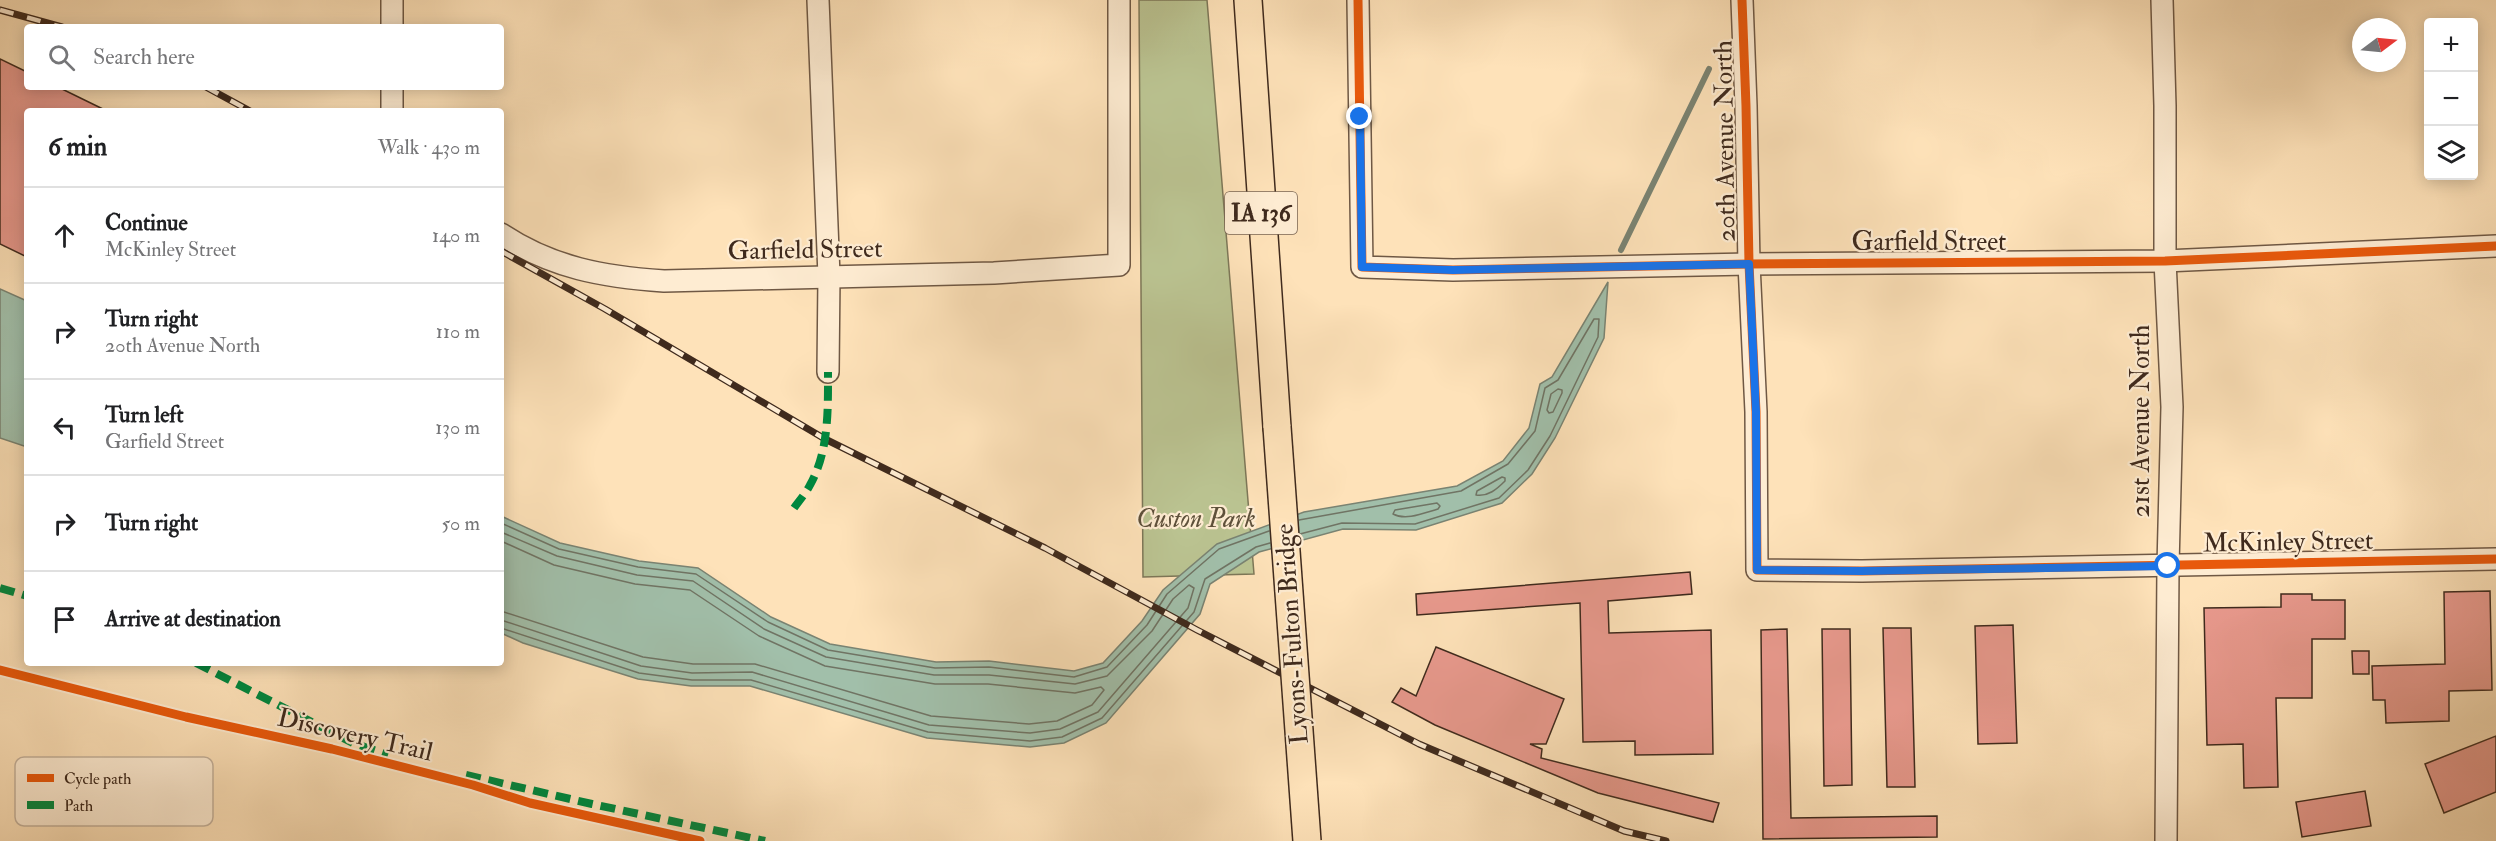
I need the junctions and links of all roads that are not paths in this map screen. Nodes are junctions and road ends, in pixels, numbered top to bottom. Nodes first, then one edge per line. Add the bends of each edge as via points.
1 (392, 0) edge
2 (818, 0) edge
3 (1119, 0) edge
4 (1248, 0) edge
5 (1358, 0) edge
6 (1742, 0) edge
7 (2162, 0) edge
8 (392, 24) edge
9 (392, 90) edge
10 (392, 108) edge
11 (504, 235) edge
12 (2496, 246) edge
13 (2165, 261) junction
14 (1749, 264) junction
15 (829, 276) junction
16 (828, 372) dead end
17 (2496, 559) edge
18 (2168, 566) junction
19 (1757, 570) joint
20 (1307, 841) edge
21 (2166, 841) edge

1 - 8 street
2 - 15 street
3 - 15 street, Garfield Street via 1119,265 994,273
4 - 20 main road, Lyons-Fulton Bridge / IA 136, bridge
5 - 14 street, Garfield Street via 1362,267 1453,270
6 - 14 street, 20th Avenue North
7 - 13 street, 21st Avenue North
9 - 10 street
11 - 15 street, Garfield Street via 568,267 617,278 664,281
12 - 13 street, Garfield Street
13 - 14 street, Garfield Street
13 - 18 street, 21st Avenue North via 2172,407
14 - 19 street, 20th Avenue North via 1756,412
15 - 16 street
17 - 18 street, McKinley Street
18 - 19 street, McKinley Street
18 - 21 street, 21st Avenue North

